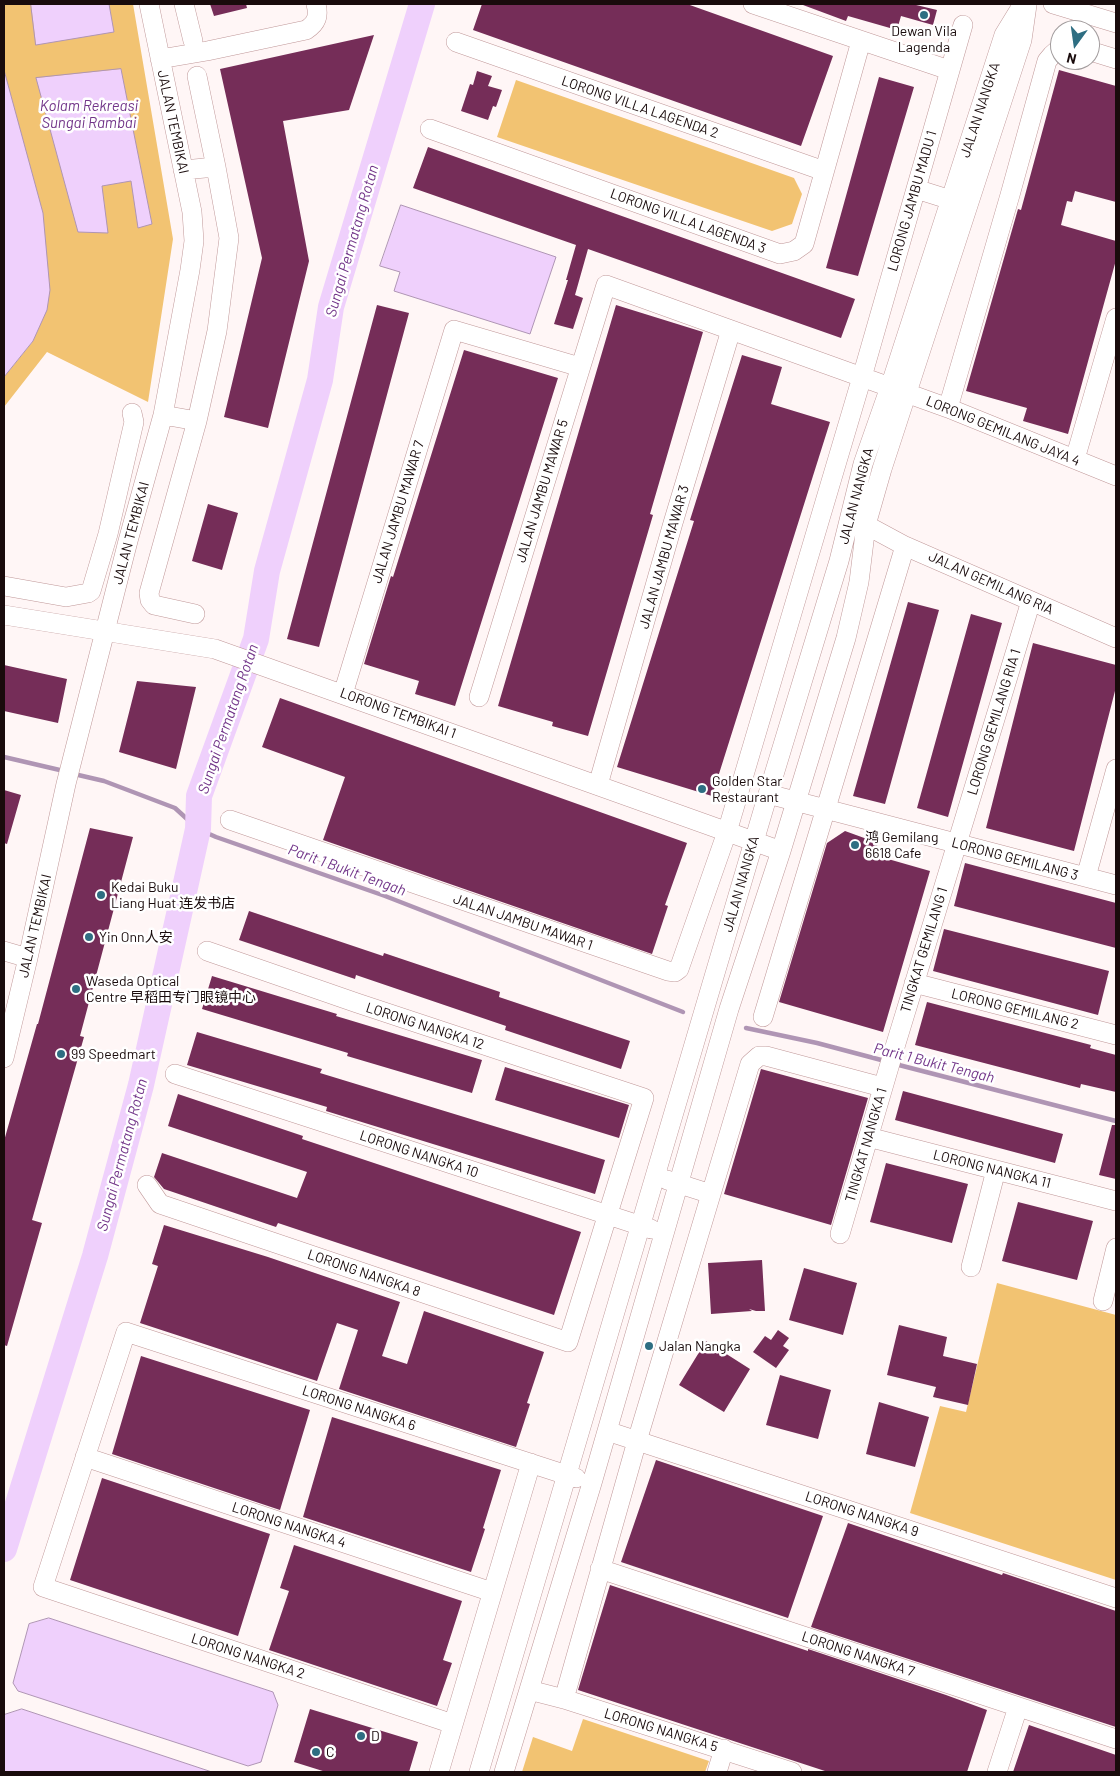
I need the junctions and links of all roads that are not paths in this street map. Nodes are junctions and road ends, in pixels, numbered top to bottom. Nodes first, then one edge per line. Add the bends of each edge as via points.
1 (149, 4) edge
2 (184, 4) edge
3 (316, 4) edge
4 (753, 4) edge
5 (1025, 4) edge
6 (1064, 5) edge
7 (1116, 23) edge
8 (963, 24) dead end
9 (193, 41) dead end
10 (860, 41) junction
11 (456, 42) dead end
12 (1100, 54) edge
13 (1050, 57) edge
14 (160, 59) junction
15 (1116, 59) edge
16 (949, 70) junction
17 (197, 76) dead end
18 (430, 129) dead end
19 (216, 167) junction
20 (183, 170) junction
21 (824, 172) junction
22 (916, 189) junction
23 (951, 200) junction
24 (606, 285) joint
25 (1116, 319) edge
26 (731, 330) junction
27 (580, 367) junction
28 (862, 377) junction
29 (898, 390) junction
30 (948, 408) junction
31 (132, 413) dead end
32 (163, 415) junction
33 (197, 421) junction
34 (127, 448) junction
35 (152, 455) junction
36 (1075, 459) junction
37 (1116, 476) edge
38 (866, 526) junction
39 (108, 534) junction
40 (128, 541) junction
41 (905, 546) junction
42 (7, 587) edge
43 (1031, 601) junction
44 (195, 614) dead end
45 (4, 615) edge
46 (106, 632) junction
47 (1116, 638) edge
48 (343, 694) junction
49 (480, 697) dead end
50 (1116, 769) edge
51 (598, 785) junction
52 (768, 794) junction
53 (796, 803) junction
54 (826, 809) junction
55 (230, 820) dead end
56 (727, 832) junction
57 (754, 841) junction
58 (957, 844) junction
59 (781, 851) junction
60 (1086, 877) junction
61 (1116, 885) edge
62 (4, 951) edge
63 (207, 951) dead end
64 (28, 958) junction
65 (914, 983) junction
66 (763, 1017) dead end
67 (1116, 1034) edge
68 (4, 1058) edge
69 (887, 1072) junction
70 (175, 1074) dead end
71 (868, 1137) junction
72 (996, 1170) junction
73 (655, 1177) junction
74 (146, 1184) dead end
75 (678, 1184) junction
76 (710, 1197) junction
77 (1116, 1201) edge
78 (608, 1215) junction
79 (640, 1226) junction
80 (664, 1234) junction
81 (840, 1234) dead end
82 (1116, 1248) edge
83 (971, 1267) dead end
84 (1103, 1301) dead end
85 (607, 1431) junction
86 (637, 1441) junction
87 (85, 1457) junction
88 (531, 1464) junction
89 (566, 1475) junction
90 (592, 1483) junction
91 (600, 1569) junction
92 (492, 1592) junction
93 (1116, 1598) edge
94 (529, 1690) junction
95 (564, 1699) junction
96 (1018, 1707) junction
97 (453, 1724) junction
98 (1116, 1739) edge
99 (724, 1749) junction
100 (438, 1772) edge
101 (479, 1772) edge
102 (504, 1772) edge
103 (718, 1772) edge
104 (792, 1772) edge
105 (997, 1772) edge

1 - 14 street, JALAN TEMBIKAI
2 - 9 street
3 - 14 street via 318,14 314,24 306,30
4 - 10 street
5 - 23 street, JALAN NANGKA via 1004,35
5 - 29 street, JALAN NANGKA via 1022,40
6 - 7 street
8 - 16 street, LORONG JAMBU MADU 1
10 - 16 street
10 - 21 street, LORONG VILLA LAGENDA 3
11 - 21 street, LORONG VILLA LAGENDA 2
12 - 15 street
13 - 30 street
14 - 20 street, JALAN TEMBIKAI
16 - 22 street, LORONG JAMBU MADU 1
17 - 19 street
18 - 21 street, LORONG VILLA LAGENDA 3 via 780,254 794,251 804,244
19 - 20 street
19 - 33 street via 229,238 217,331
20 - 32 street, JALAN TEMBIKAI via 194,241
22 - 23 street
22 - 28 street, LORONG JAMBU MADU 1
23 - 29 street, JALAN NANGKA
24 - 26 street, LORONG GEMILANG JAYA 4
24 - 27 street, JALAN JAMBU MAWAR 5
25 - 36 street
26 - 28 street, LORONG GEMILANG JAYA 4
26 - 51 street, JALAN JAMBU MAWAR 3
27 - 48 street, JALAN JAMBU MAWAR 7 via 454,330
27 - 49 street, JALAN JAMBU MAWAR 5
28 - 29 street, LORONG GEMILANG JAYA 4
28 - 56 street, LORONG JAMBU MADU 1
29 - 30 street, LORONG GEMILANG JAYA 4
29 - 38 street, JALAN NANGKA via 882,469
29 - 52 street, JALAN NANGKA via 863,464 840,561
30 - 36 street, LORONG GEMILANG JAYA 4
31 - 34 street via 134,422
32 - 33 street
32 - 35 street, JALAN TEMBIKAI
33 - 44 street via 149,593 154,605
34 - 35 street
34 - 39 street
35 - 40 street, JALAN TEMBIKAI
36 - 37 street, LORONG GEMILANG JAYA 4
38 - 41 street, JALAN GEMILANG RIA
38 - 53 street, JALAN NANGKA via 859,582 846,638
39 - 40 street
39 - 42 street via 93,587 88,594 66,597
40 - 46 street, JALAN TEMBIKAI
41 - 43 street, JALAN GEMILANG RIA
41 - 54 street
42 - 45 street
43 - 47 street, JALAN GEMILANG RIA
43 - 58 street, LORONG GEMILANG RIA 1
45 - 46 street, LORONG TEMBIKAI 1
46 - 48 street, LORONG TEMBIKAI 1 via 215,649
46 - 64 street, JALAN TEMBIKAI via 66,784
48 - 51 street, LORONG TEMBIKAI 1
50 - 60 street
51 - 56 street, LORONG TEMBIKAI 1
52 - 53 street, LORONG GEMILANG 3
52 - 57 street, JALAN NANGKA
53 - 54 street, LORONG GEMILANG 3
53 - 59 street, JALAN NANGKA
54 - 58 street, LORONG GEMILANG 3
54 - 66 street
55 - 56 street, JALAN JAMBU MAWAR 1 via 675,972 681,965
56 - 57 street, LORONG TEMBIKAI 1
57 - 59 street, LORONG TEMBIKAI 1
57 - 73 street, JALAN NANGKA
58 - 60 street, LORONG GEMILANG 3
58 - 65 street, TINGKAT GEMILANG 1
59 - 75 street, JALAN NANGKA via 729,1010
60 - 61 street, LORONG GEMILANG 3
62 - 64 street
63 - 78 street, LORONG NANGKA 12 via 644,1098
64 - 68 street, JALAN TEMBIKAI
65 - 67 street, LORONG GEMILANG 2
65 - 69 street, TINGKAT GEMILANG 1
69 - 71 street, TINGKAT NANGKA 1
69 - 76 street via 809,1066 760,1056 750,1064
70 - 78 street, LORONG NANGKA 10
71 - 72 street, LORONG NANGKA 11
71 - 81 street, TINGKAT NANGKA 1
72 - 77 street, LORONG NANGKA 11
72 - 83 street
73 - 75 street
73 - 79 street, JALAN NANGKA
74 - 78 street, LORONG NANGKA 8 via 160,1204 568,1342
75 - 76 street
75 - 80 street, JALAN NANGKA
76 - 86 street
78 - 79 street, LORONG NANGKA 10
79 - 80 street, LORONG NANGKA 10
79 - 89 street, JALAN NANGKA
80 - 85 street, JALAN NANGKA
82 - 84 street
85 - 86 street, LORONG NANGKA 9
85 - 90 street, JALAN NANGKA
86 - 91 street
86 - 93 street, LORONG NANGKA 9
87 - 88 street, LORONG NANGKA 6 via 126,1332
87 - 92 street, LORONG NANGKA 4
87 - 97 street, LORONG NANGKA 2 via 43,1588
88 - 89 street, LORONG NANGKA 6
88 - 92 street
89 - 90 street, LORONG NANGKA 6
89 - 101 street, JALAN NANGKA
90 - 94 street, JALAN NANGKA
91 - 95 street
91 - 96 street, LORONG NANGKA 7
92 - 97 street
94 - 95 street, LORONG NANGKA 5
94 - 102 street, JALAN NANGKA
95 - 99 street, LORONG NANGKA 5
96 - 98 street, LORONG NANGKA 7
96 - 105 street
97 - 100 street
99 - 103 street
99 - 104 street, LORONG NANGKA 5

